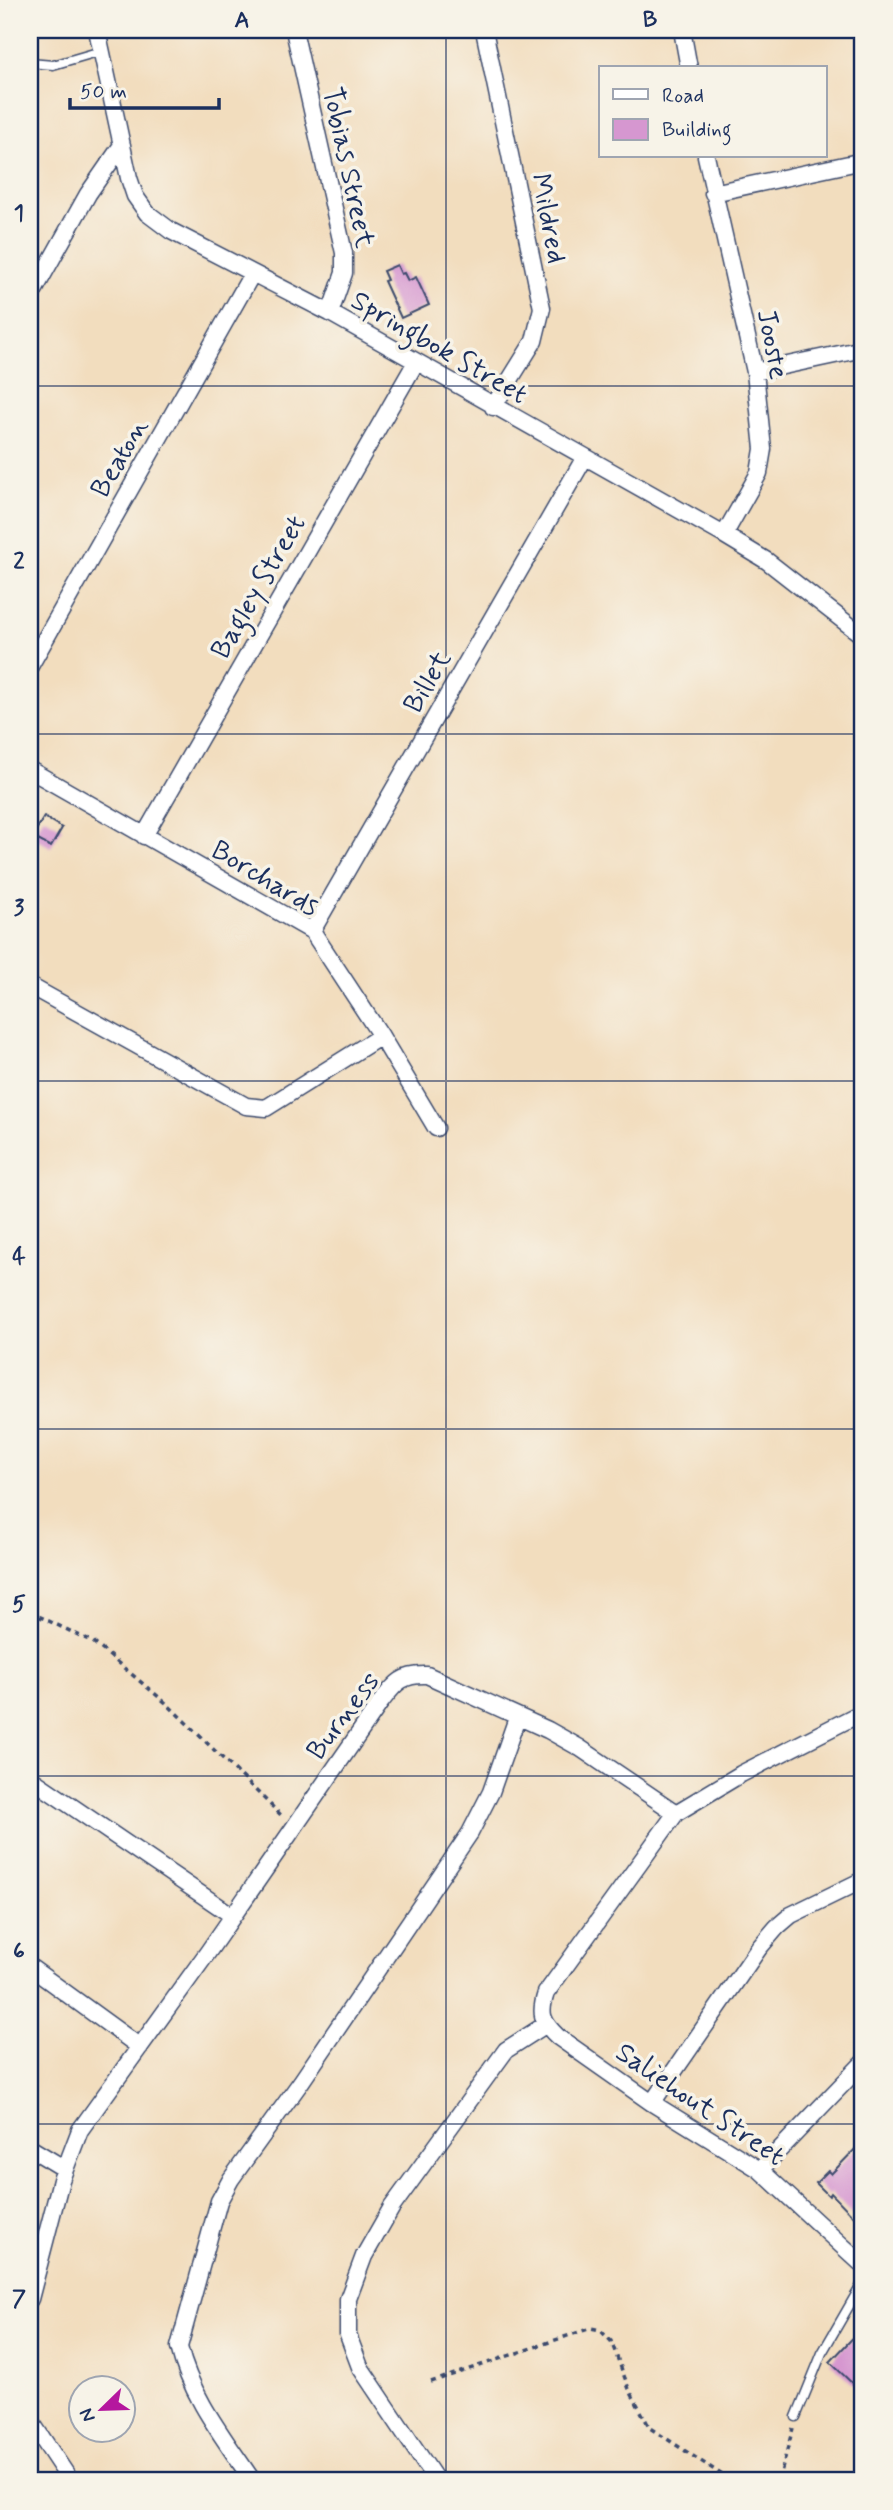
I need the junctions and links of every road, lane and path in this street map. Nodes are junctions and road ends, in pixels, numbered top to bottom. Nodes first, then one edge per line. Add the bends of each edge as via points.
1 (97, 30) edge
2 (294, 30) edge
3 (484, 30) edge
4 (682, 30) edge
5 (101, 51) junction
6 (30, 63) edge
7 (689, 66) edge
8 (122, 145) junction
9 (706, 158) edge
10 (863, 160) edge
11 (713, 193) junction
12 (252, 274) junction
13 (30, 298) edge
14 (330, 313) junction
15 (863, 349) edge
16 (416, 362) junction
17 (755, 372) junction
18 (493, 407) junction
19 (585, 457) junction
20 (724, 535) junction
21 (863, 636) edge
22 (30, 666) edge
23 (30, 770) edge
24 (144, 836) junction
25 (312, 930) junction
26 (30, 986) edge
27 (382, 1036) junction
28 (436, 1128) dead end
29 (30, 1612) edge
30 (863, 1712) edge
31 (517, 1718) junction
32 (30, 1778) edge
33 (676, 1813) junction
34 (293, 1827) junction
35 (863, 1880) edge
36 (233, 1916) junction
37 (30, 1967) edge
38 (543, 2020) junction
39 (140, 2047) junction
40 (863, 2063) edge
41 (652, 2103) junction
42 (30, 2148) edge
43 (65, 2169) junction
44 (760, 2170) junction
45 (863, 2265) edge
46 (863, 2283) edge
47 (30, 2299) edge
48 (431, 2382) dead end
49 (796, 2417) joint
50 (30, 2420) edge
51 (70, 2480) edge
52 (252, 2480) edge
53 (436, 2480) edge
54 (730, 2480) edge
55 (779, 2480) edge

1 - 5 street, Springbok Street
2 - 14 street, Tobias Street via 344,253 344,273
3 - 18 street, Mildred via 542,308 534,341
4 - 7 street
5 - 6 lane via 53,65
5 - 8 street, Springbok Street
8 - 12 street, Springbok Street via 135,196 147,213 171,231
8 - 13 street via 88,194
9 - 11 street, Jooste
10 - 11 street
11 - 17 street, Jooste
12 - 14 street, Springbok Street
12 - 22 street, Beaton
14 - 16 street, Springbok Street
15 - 17 street
16 - 18 street, Springbok Street
16 - 24 street, Bagley Street
17 - 20 street, Jooste via 763,449 759,473
18 - 19 street, Springbok Street
19 - 20 street, Springbok Street
19 - 25 street, Billet
20 - 21 street, Springbok Street via 776,568
23 - 24 street, Borchards
24 - 25 street, Borchards
25 - 27 street, Borchards
26 - 27 street via 246,1106 266,1108
27 - 28 street, Borchards
29 - 34 path via 93,1642 166,1703
30 - 33 street
31 - 33 street, Burness via 580,1748
31 - 34 street, Burness via 427,1675 404,1678 392,1687
31 - 52 street via 491,1793 470,1833 219,2202 179,2347 195,2393
32 - 36 street
33 - 38 street via 546,1993
34 - 36 street, Burness
35 - 41 street via 791,1915 777,1927
36 - 39 street, Burness
37 - 39 street
38 - 41 street, Saliehout Street via 558,2037
38 - 53 street via 506,2050 391,2207 364,2256 348,2299 348,2335 360,2367
39 - 43 street, Burness via 80,2130
40 - 44 street
41 - 44 street, Saliehout Street
42 - 43 street
43 - 47 street, Burness
44 - 45 street, Saliehout Street
46 - 49 lane via 822,2353
48 - 54 path via 590,2328 600,2330 611,2341 650,2428
49 - 55 path
50 - 51 street

